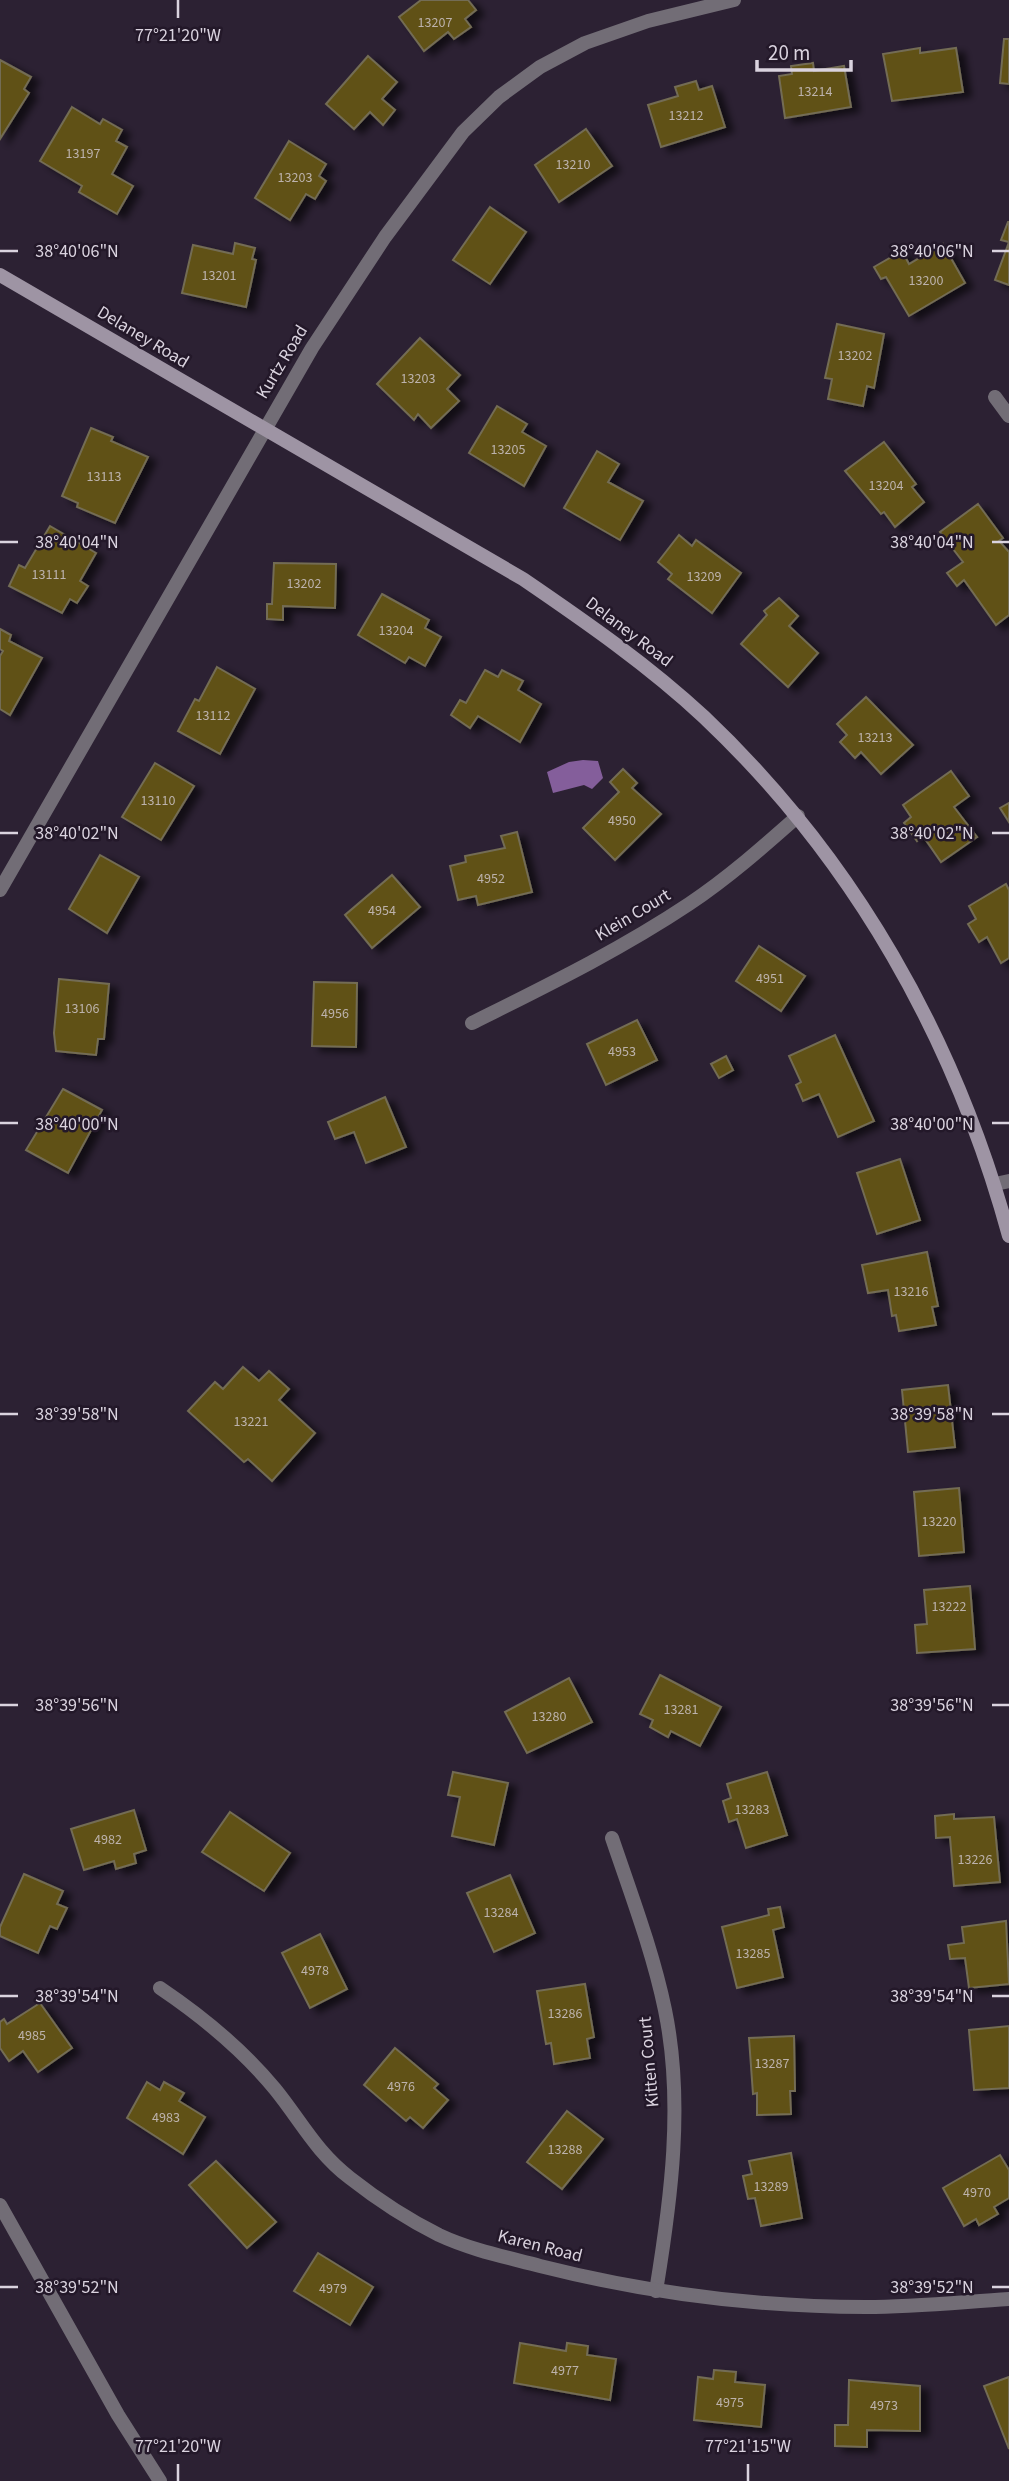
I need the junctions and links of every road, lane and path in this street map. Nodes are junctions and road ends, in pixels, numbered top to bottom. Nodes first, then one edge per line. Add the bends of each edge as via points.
1 (734, 0) edge
2 (0, 275) edge
3 (995, 397) dead end
4 (1009, 416) edge
5 (264, 431) junction
6 (798, 816) junction
7 (0, 890) edge
8 (472, 1023) dead end
9 (1002, 1183) edge
10 (1009, 1236) edge
11 (612, 1838) dead end
12 (160, 1989) dead end
13 (0, 2205) edge
14 (656, 2291) junction
15 (1009, 2299) edge
16 (160, 2481) edge

1 - 5 street, Kurtz Road via 648,21 585,43 540,67 499,97 463,132 385,237
2 - 5 street, Delaney Road
3 - 4 street
5 - 6 street, Delaney Road via 523,579 586,621 702,716
5 - 7 street, Kurtz Road
6 - 8 street, Klein Court via 746,863 689,904 581,968
6 - 9 street, Delaney Road via 848,883 922,1006
9 - 10 street, Delaney Road
11 - 14 street, Kitten Court via 665,2011 670,2058 674,2136 669,2214
12 - 14 street, Karen Road via 197,2013 239,2050 276,2091 307,2137 347,2176 392,2209 441,2236 482,2251
13 - 16 street
14 - 15 street, Karen Road via 747,2302 866,2307

